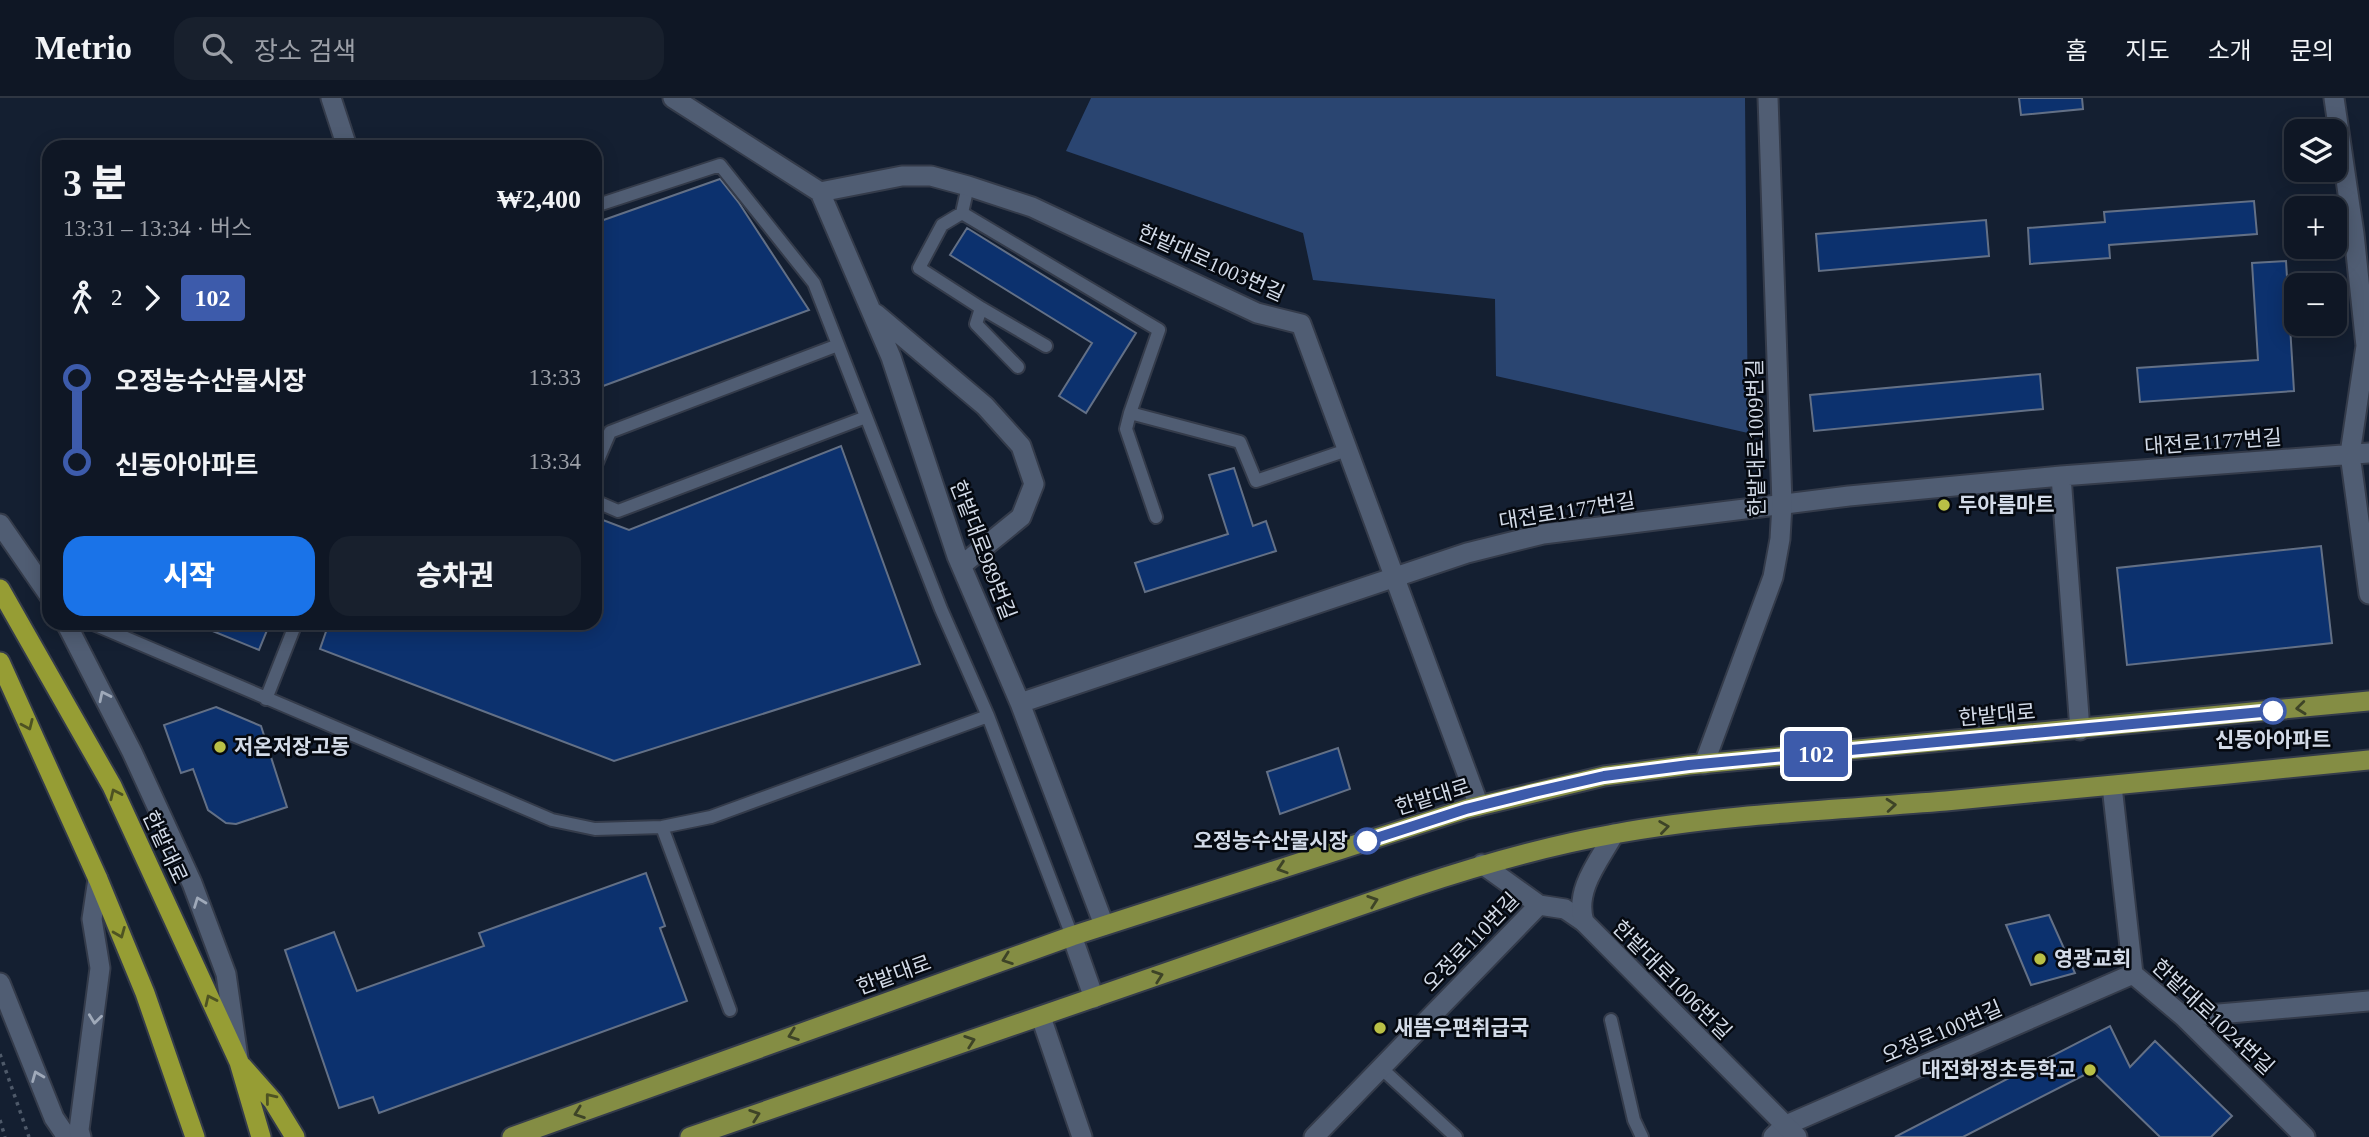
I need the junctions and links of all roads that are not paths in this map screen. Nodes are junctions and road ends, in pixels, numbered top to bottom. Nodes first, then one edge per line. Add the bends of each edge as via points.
1 (331, 98) edge
2 (673, 98) edge
3 (1768, 98) edge
4 (2334, 98) edge
5 (345, 140) edge
6 (968, 186) junction
7 (820, 192) junction
8 (602, 204) edge
9 (962, 213) junction
10 (2362, 234) edge
11 (981, 308) junction
12 (872, 311) junction
13 (838, 345) junction
14 (1046, 346) dead end
15 (1018, 367) dead end
16 (1130, 413) junction
17 (866, 417) junction
18 (1347, 450) junction
19 (602, 451) edge
20 (2359, 453) edge
21 (2061, 476) junction
22 (602, 504) edge
23 (1782, 504) junction
24 (1156, 517) dead end
25 (0, 524) edge
26 (962, 565) junction
27 (1393, 578) junction
28 (42, 586) edge
29 (0, 589) edge
30 (2369, 594) edge
31 (70, 630) edge
32 (107, 630) edge
33 (293, 630) edge
34 (0, 662) edge
35 (266, 699) junction
36 (2369, 701) edge
37 (1020, 703) junction
38 (988, 716) junction
39 (2080, 730) junction
40 (2369, 760) edge
41 (1704, 764) junction
42 (2112, 786) junction
43 (1479, 806) junction
44 (662, 827) junction
45 (1614, 834) junction
46 (1482, 864) junction
47 (98, 879) junction
48 (1539, 905) junction
49 (1584, 922) junction
50 (1104, 925) junction
51 (1072, 936) junction
52 (2133, 974) junction
53 (0, 983) edge
54 (1094, 998) junction
55 (2369, 1000) edge
56 (730, 1010) dead end
57 (1041, 1017) junction
58 (2184, 1017) junction
59 (1611, 1020) dead end
60 (239, 1062) junction
61 (1381, 1068) junction
62 (1784, 1133) edge
63 (67, 1137) edge
64 (81, 1137) edge
65 (195, 1137) edge
66 (261, 1137) edge
67 (295, 1137) edge
68 (512, 1137) edge
69 (690, 1137) edge
70 (1083, 1137) edge
71 (1314, 1137) edge
72 (1456, 1137) edge
73 (1642, 1137) edge
74 (2305, 1137) edge

1 - 5 street
2 - 7 street
3 - 23 street, 한밭대로1009번길
4 - 10 street
6 - 7 street, 한밭대로1003번길 via 931,176 902,176
6 - 9 lane
6 - 18 street, 한밭대로1003번길 via 1032,207 1256,313 1301,324
7 - 12 street, 한밭대로989번길
8 - 13 lane via 720,165 814,283
9 - 11 lane via 942,225 919,268
9 - 16 lane via 1159,330
10 - 20 street via 2366,346
11 - 14 lane
11 - 15 lane via 976,324
12 - 26 street, 한밭대로989번길
12 - 26 street via 985,406 1021,446 1034,484 1021,517
13 - 17 lane
13 - 19 lane via 610,432
16 - 18 lane via 1240,442 1256,481
16 - 24 lane via 1126,429
17 - 22 lane via 618,511
17 - 38 lane
18 - 27 street, 한밭대로1003번길
20 - 21 street, 대전로1177번길
20 - 30 street
21 - 23 street, 대전로1177번길
21 - 39 street
23 - 27 street, 대전로1177번길 via 1543,534
23 - 41 street, 한밭대로1009번길 via 1773,577
25 - 28 street
26 - 37 street, 한밭대로989번길
27 - 37 street, 대전로1177번길
27 - 43 street, 한밭대로1003번길
60 -> 29 highway, 한밭대로 via 112,786
60 -> 31 street via 226,974 192,883
32 - 35 lane
33 - 35 lane
34 -> 47 highway
35 - 44 lane via 552,820 595,829
36 -> 39 main road, 한밭대로
37 - 50 street, 한밭대로989번길
38 - 44 lane via 711,817
38 - 51 lane
39 - 41 main road, 한밭대로
40 - 42 main road
41 - 43 main road, 한밭대로 via 1604,776
45 -> 42 main road via 1696,822
42 - 52 street, 한밭대로1024번길
43 -> 50 main road, 한밭대로
44 - 56 lane
45 - 46 main road
45 - 49 street, 한밭대로1006번길 via 1584,888 1580,909
46 - 48 street
54 -> 46 main road
47 -> 64 street via 92,919 100,968
47 -> 65 highway via 145,993
48 - 49 street, 오정로110번길 via 1565,909
48 - 61 street, 오정로110번길
49 - 62 street, 한밭대로1006번길
50 - 51 main road, 한밭대로
51 - 54 street
51 -> 68 main road, 한밭대로
52 - 58 street, 한밭대로1024번길
52 - 62 street, 오정로100번길
63 -> 53 street via 54,1118
54 - 57 main road
55 - 58 street
69 -> 57 main road
57 - 70 street
58 - 74 street, 한밭대로1024번길
59 - 73 lane
60 - 66 highway, 한밭대로
67 -> 60 highway via 273,1101
61 - 71 street, 오정로110번길
61 - 72 lane

